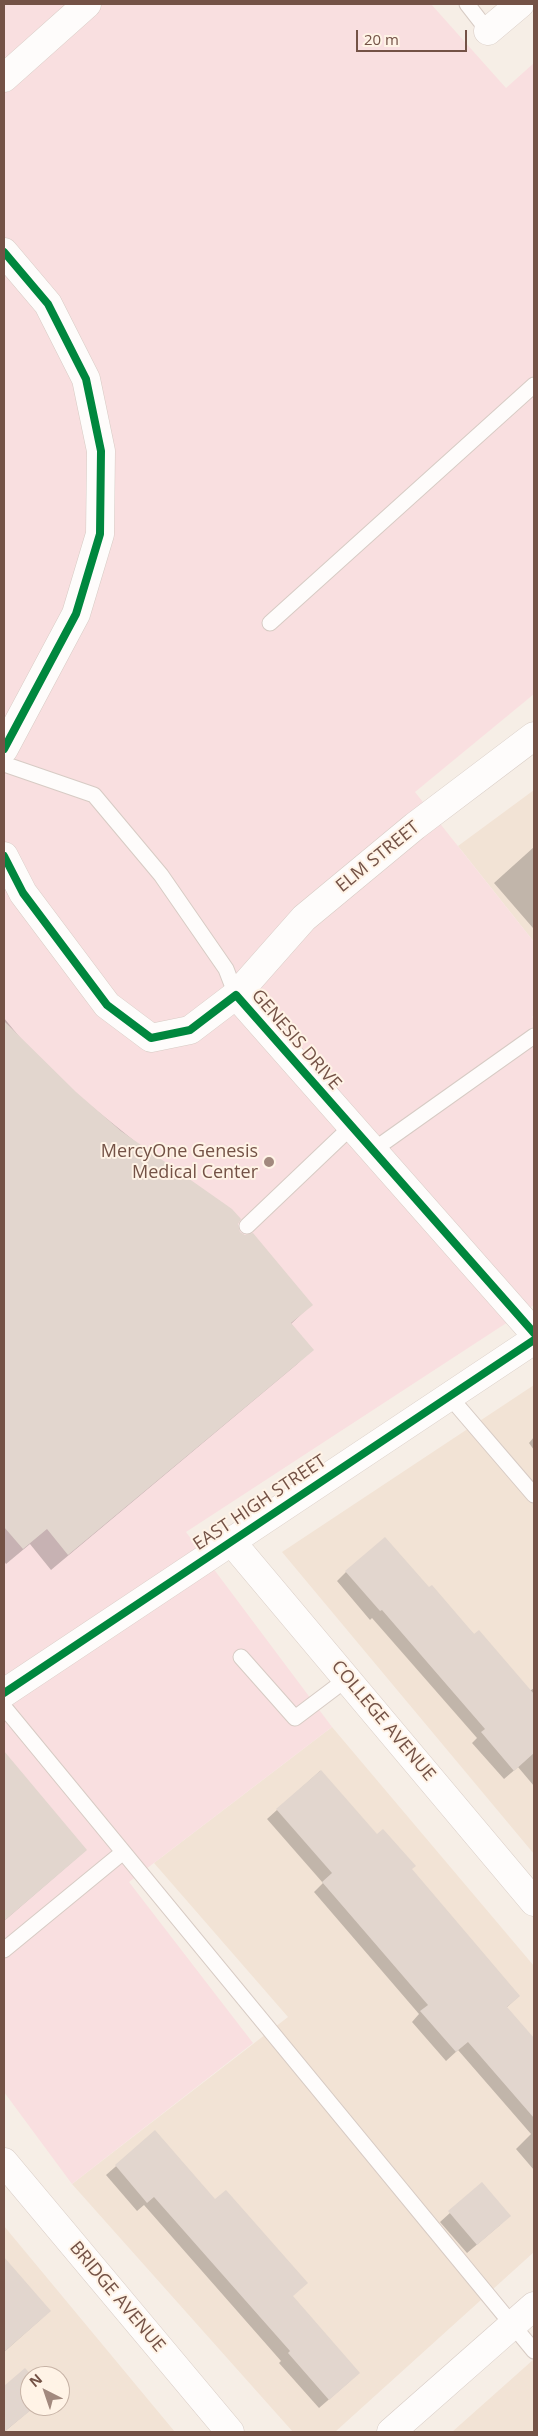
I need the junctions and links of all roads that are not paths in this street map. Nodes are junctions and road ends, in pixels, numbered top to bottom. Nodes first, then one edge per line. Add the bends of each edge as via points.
1 (87, 4) edge
2 (468, 4) edge
3 (520, 4) edge
4 (488, 31) joint
5 (4, 78) edge
6 (4, 252) edge
7 (534, 385) edge
8 (270, 623) dead end
9 (534, 736) edge
10 (4, 749) edge
11 (4, 764) edge
12 (4, 856) edge
13 (236, 995) junction
14 (534, 1036) edge
15 (351, 1127) junction
16 (372, 1151) junction
17 (247, 1226) dead end
18 (534, 1333) edge
19 (534, 1340) edge
20 (449, 1396) junction
21 (534, 1494) edge
22 (230, 1540) junction
23 (241, 1657) dead end
24 (348, 1678) junction
25 (4, 1693) edge
26 (4, 1708) edge
27 (122, 1853) junction
28 (534, 1902) edge
29 (4, 1950) edge
30 (4, 2162) edge
31 (534, 2306) edge
32 (512, 2326) junction
33 (534, 2350) edge
34 (230, 2432) edge
35 (391, 2432) edge

1 - 5 street
2 - 4 lane
3 - 4 street
6 - 10 street via 48,304 86,379 102,451 100,534 76,614
7 - 8 lane
9 - 13 street, ELM STREET via 415,826 304,918
11 - 13 lane via 94,795 161,875 226,969
12 - 13 street, GENESIS DRIVE via 23,893 107,1005 151,1038 190,1030
13 - 15 street, GENESIS DRIVE
14 - 16 lane
15 - 16 street, GENESIS DRIVE
15 - 17 lane
16 - 18 street, GENESIS DRIVE
19 - 20 street, EAST HIGH STREET
20 - 21 lane
20 - 22 street, EAST HIGH STREET
22 - 24 street, COLLEGE AVENUE
22 - 25 street, EAST HIGH STREET
23 - 24 lane via 295,1718
24 - 28 street, COLLEGE AVENUE
26 - 27 lane
27 - 29 lane
27 - 32 lane
30 - 34 street, BRIDGE AVENUE
31 - 32 street
32 - 33 lane
32 - 35 street

